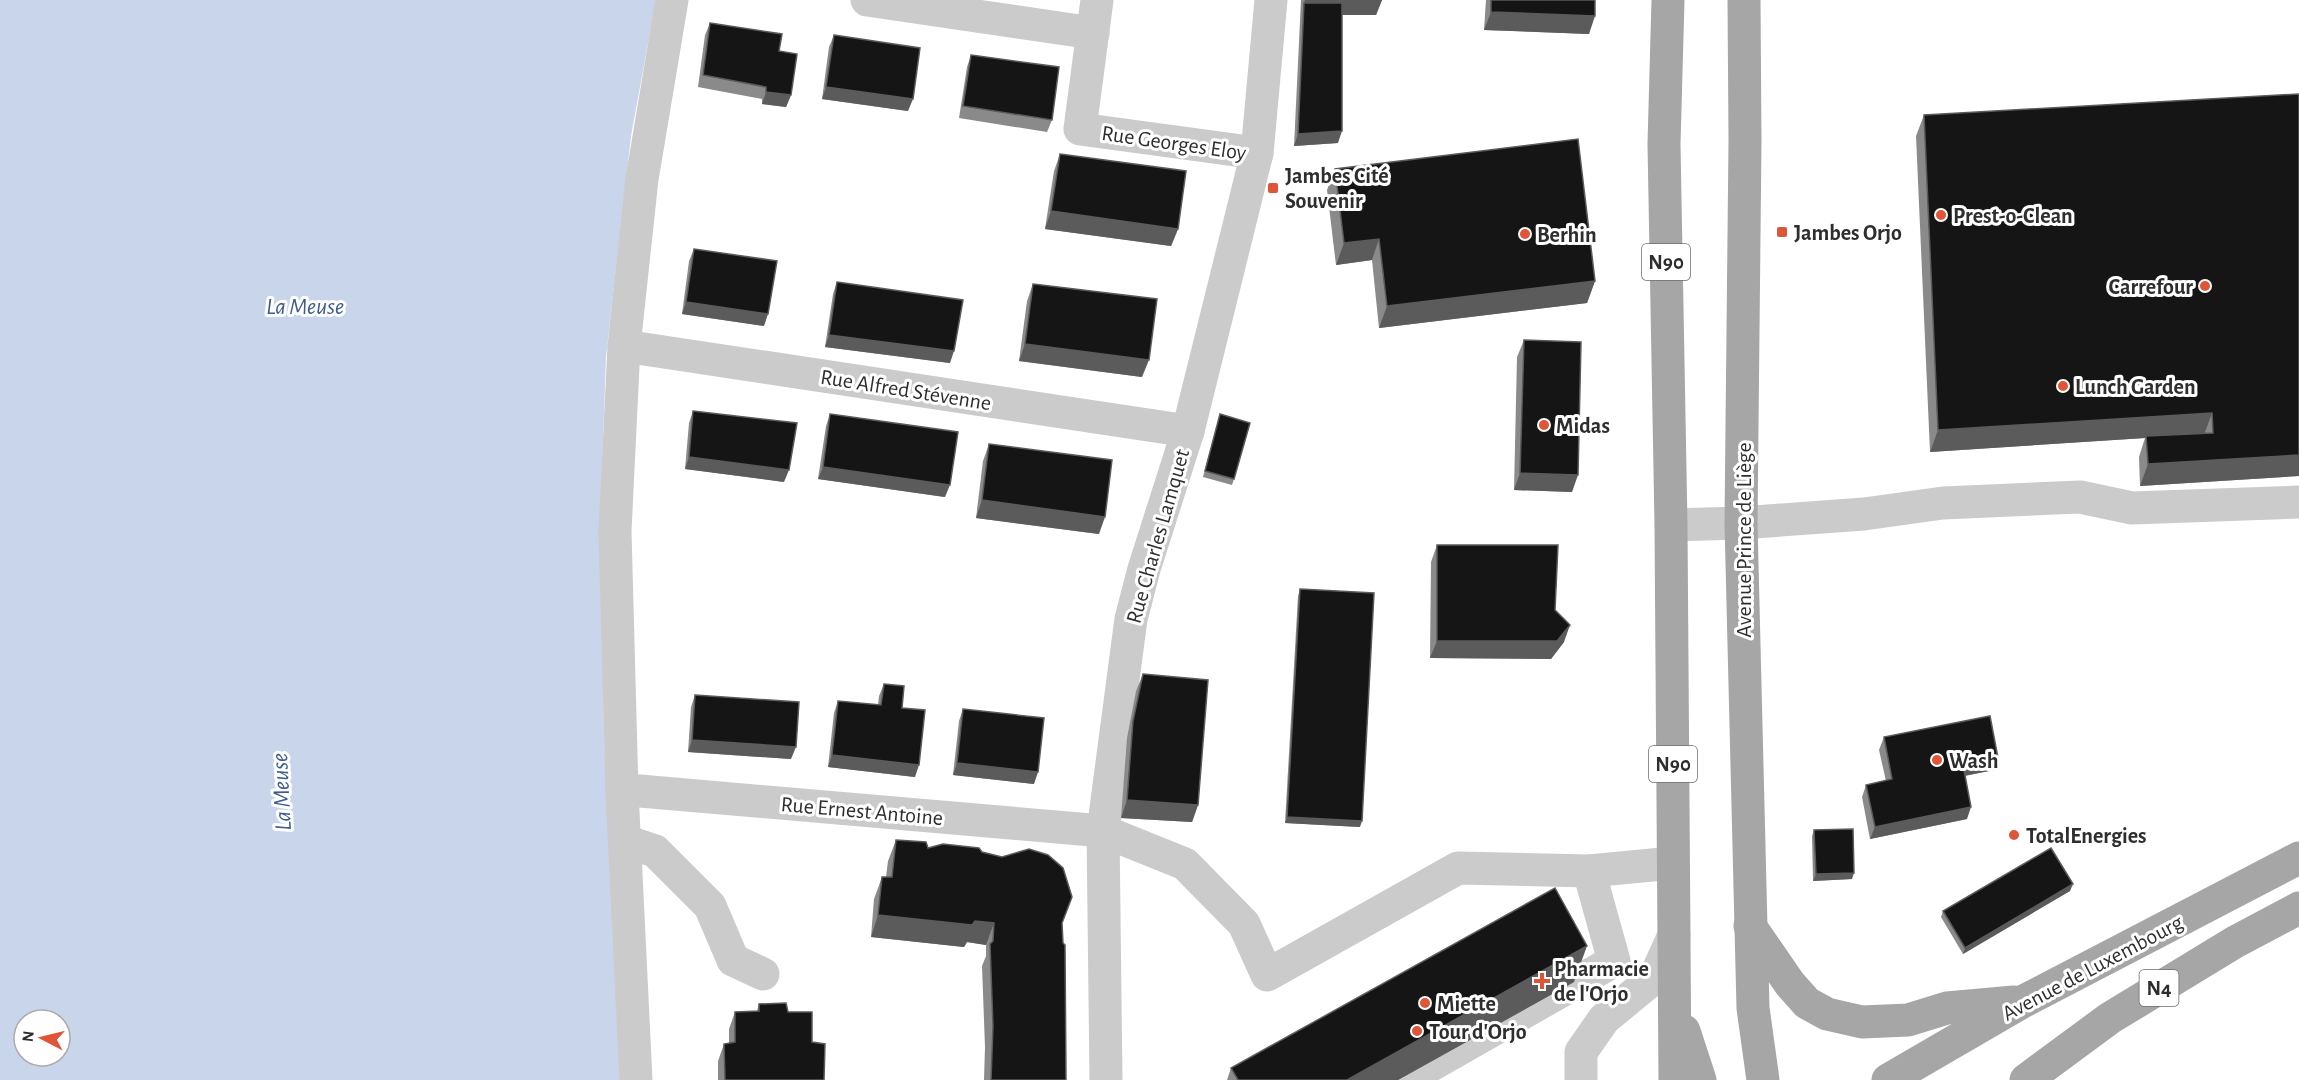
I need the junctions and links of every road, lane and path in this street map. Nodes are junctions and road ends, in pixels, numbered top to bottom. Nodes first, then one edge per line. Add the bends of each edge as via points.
1 (672, 0) edge
2 (867, 0) edge
3 (1097, 0) edge
4 (1272, 0) edge
5 (1668, 0) edge
6 (1744, 0) edge
7 (1093, 33) junction
8 (1257, 153) junction
9 (624, 346) junction
10 (1188, 431) junction
11 (2299, 502) edge
12 (1741, 522) junction
13 (1671, 525) junction
14 (622, 791) junction
15 (1103, 831) junction
16 (625, 842) junction
17 (2299, 858) edge
18 (1673, 863) junction
19 (1589, 871) junction
20 (2299, 909) edge
21 (1750, 926) junction
22 (1674, 935) junction
23 (763, 974) dead end
24 (2024, 1000) junction
25 (1676, 1004) junction
26 (636, 1080) edge
27 (1106, 1080) edge
28 (1405, 1080) edge
29 (1581, 1080) edge
30 (1675, 1080) edge
31 (1700, 1080) edge
32 (1763, 1080) edge
33 (1888, 1080) edge
34 (2026, 1080) edge

1 - 9 street via 642,179
2 - 7 street
3 - 7 street, Rue Georges Eloy
4 - 8 street, Rue Charles Lamquet
5 - 13 main road, N90 via 1664,144
6 - 12 main road, Avenue Prince de Liège
7 - 8 street, Rue Georges Eloy via 1080,129
8 - 10 street, Rue Charles Lamquet
9 - 10 street, Rue Alfred Stévenne
9 - 14 street via 615,531
10 - 15 street, Rue Charles Lamquet via 1131,619
11 - 12 street via 2132,508 2080,497 1943,503 1864,514
12 - 13 street
12 - 21 main road, Avenue Prince de Liège
13 - 18 main road, N90
14 - 15 street, Rue Ernest Antoine
14 - 16 street
15 - 19 street, Rue Ernest Antoine via 1185,864 1244,924 1267,975 1458,868
15 - 27 street, Rue Charles Lamquet
16 - 23 street via 655,851 710,906 734,960
16 - 26 street
17 - 24 main road, Avenue de Luxembourg / N4
18 - 19 street
18 - 22 main road, N90
19 - 28 street via 1614,961
20 - 34 main road, Avenue de Luxembourg / N4 via 2235,942 2110,1018
21 - 24 main road via 1790,984 1807,1003 1827,1014 1862,1022 1908,1020 1947,1008
21 - 32 main road, Avenue Prince de Liège via 1753,1008
22 - 25 main road, N90
22 - 29 street via 1655,977 1604,1019 1581,1052
24 - 33 main road, Avenue de Luxembourg / N4
25 - 30 main road, N90
25 - 31 main road

